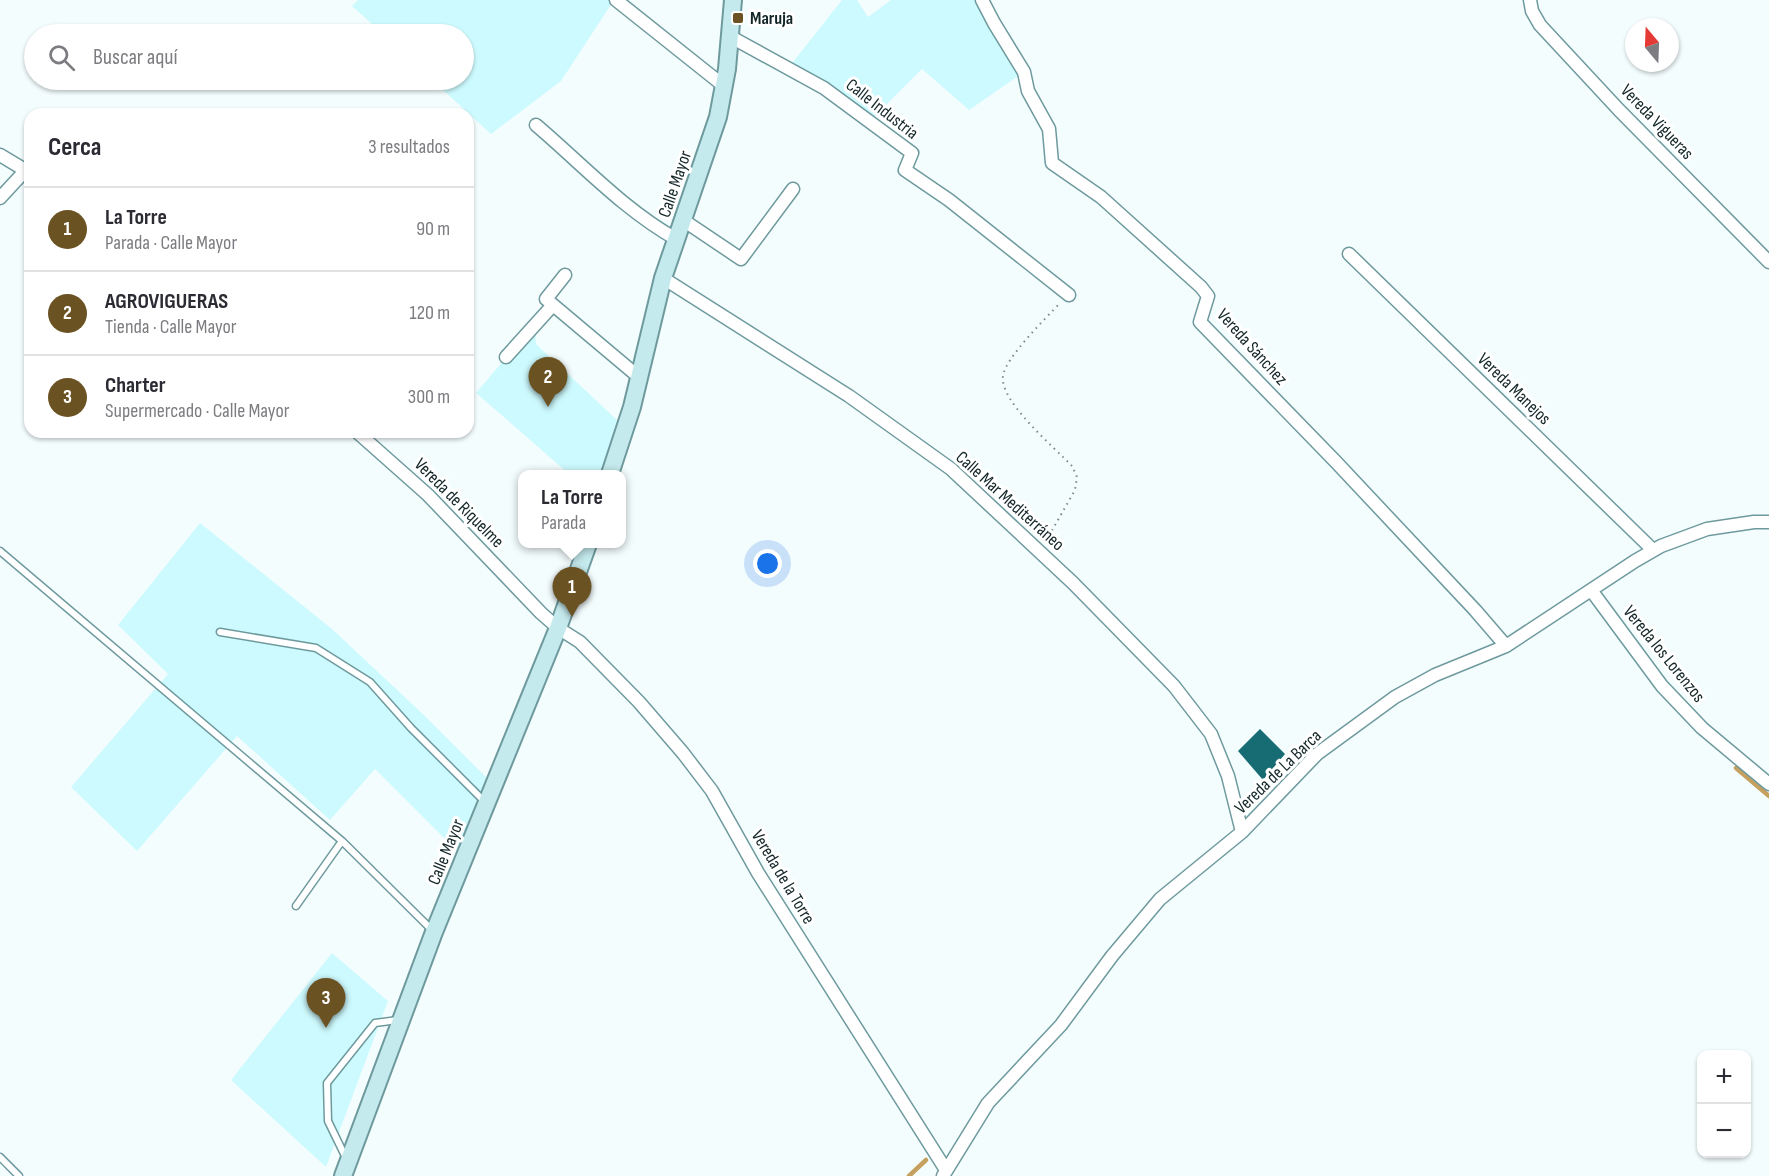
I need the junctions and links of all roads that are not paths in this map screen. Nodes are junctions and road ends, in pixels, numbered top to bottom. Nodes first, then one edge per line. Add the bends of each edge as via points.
1 (616, 0) edge
2 (733, 0) edge
3 (982, 0) edge
4 (1530, 0) edge
5 (731, 37) junction
6 (724, 86) junction
7 (536, 125) dead end
8 (0, 155) edge
9 (24, 170) edge
10 (24, 175) edge
11 (793, 189) dead end
12 (0, 198) edge
13 (683, 220) junction
14 (676, 239) junction
15 (1349, 254) dead end
16 (1769, 261) edge
17 (565, 275) dead end
18 (663, 278) junction
19 (1070, 295) road end
20 (554, 305) junction
21 (506, 357) dead end
22 (640, 378) junction
23 (364, 438) edge
24 (611, 470) edge
25 (1769, 522) edge
26 (586, 548) edge
27 (1653, 550) junction
28 (0, 551) edge
29 (1591, 590) junction
30 (558, 628) junction
31 (219, 632) dead end
32 (1506, 646) junction
33 (1769, 784) edge
34 (487, 803) junction
35 (1242, 832) junction
36 (342, 841) junction
37 (296, 906) dead end
38 (434, 932) junction
39 (401, 1020) junction
40 (0, 1156) edge
41 (346, 1170) edge
42 (944, 1173) edge
43 (19, 1176) edge

1 - 6 street
2 - 5 main road, Calle Mayor
3 - 32 street, Vereda Sánchez via 1024,72 1028,91 1049,129 1052,163 1101,197 1201,287 1208,296 1200,322 1205,329 1336,462
4 - 16 street, Vereda Vigueras via 1540,25
5 - 6 main road, Calle Mayor
5 - 19 street, Calle Industria via 824,88 912,153 905,170
6 - 13 main road, Calle Mayor via 718,117
7 - 14 street via 650,224
8 - 9 street
10 - 12 street
11 - 13 street via 741,259
13 - 14 main road, Calle Mayor
14 - 18 main road, Calle Mayor
15 - 27 street, Vereda Manejos
17 - 20 street via 546,299
18 - 22 main road, Calle Mayor
18 - 35 street, Calle Mar Mediterráneo via 849,396 951,469 1073,583 1174,686 1211,734 1228,776
20 - 21 street
20 - 22 street
22 - 24 main road, Calle Mayor
23 - 30 street, Vereda de Riquelme via 428,495
25 - 27 street, Vereda de La Barca via 1707,529
26 - 30 main road, Calle Mayor
27 - 29 street, Vereda de La Barca
28 - 36 lane
29 - 32 street, Vereda de La Barca
29 - 33 street, Vereda los Lorenzos via 1662,686 1702,729
30 - 34 main road, Calle Mayor
30 - 42 street, Vereda de la Torre via 580,642 639,702 712,790 758,873
31 - 34 lane via 316,648 361,676
32 - 35 street, Vereda de La Barca via 1435,675 1395,697 1317,754
34 - 38 main road, Calle Mayor
35 - 42 street, Vereda de La Barca via 1160,899 1061,1024 988,1103
36 - 37 lane
36 - 38 lane
38 - 39 main road, Calle Mayor
39 - 41 main road, Calle Mayor
39 - 41 lane via 375,1023 327,1083 328,1121
40 - 43 lane

